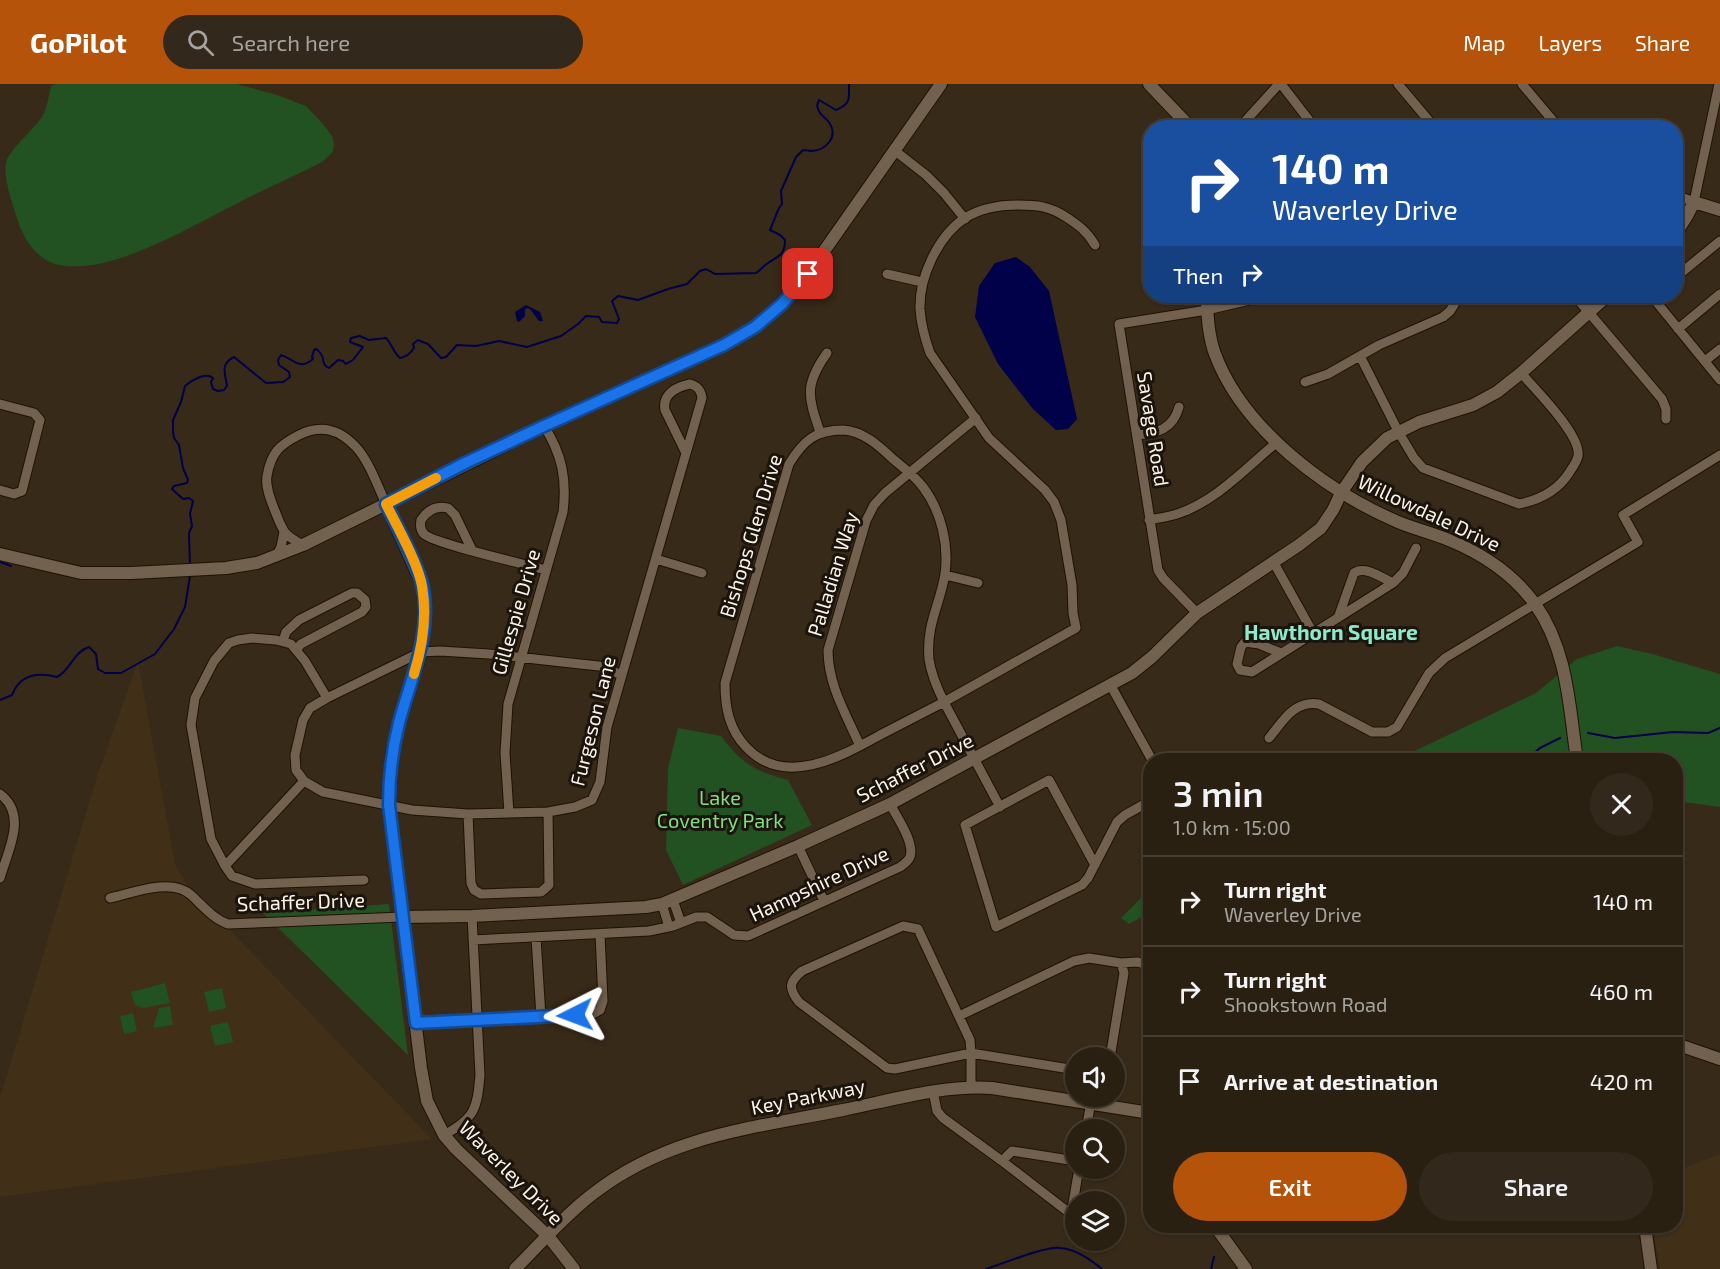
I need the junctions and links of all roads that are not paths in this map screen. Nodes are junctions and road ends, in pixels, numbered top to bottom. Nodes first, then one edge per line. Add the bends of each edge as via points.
1 (941, 84) edge
2 (1149, 84) edge
3 (1280, 84) edge
4 (1398, 84) edge
5 (1522, 84) edge
6 (1719, 84) edge
7 (1183, 120) edge
8 (1246, 120) edge
9 (1309, 120) edge
10 (1428, 120) edge
11 (1551, 120) edge
12 (894, 150) junction
13 (1683, 198) edge
14 (1694, 202) junction
15 (1720, 210) edge
16 (964, 219) junction
17 (1683, 222) edge
18 (1720, 241) edge
19 (1095, 245) dead end
20 (1683, 271) edge
21 (887, 274) dead end
22 (922, 282) junction
23 (1720, 294) edge
24 (1207, 303) edge
25 (1236, 303) edge
26 (1455, 303) dead end
27 (1581, 303) edge
28 (1599, 303) edge
29 (1658, 303) edge
30 (1207, 310) junction
31 (1589, 312) junction
32 (1678, 329) junction
33 (1720, 349) edge
34 (827, 353) dead end
35 (1360, 356) junction
36 (1705, 361) junction
37 (1521, 373) junction
38 (1720, 380) edge
39 (1305, 382) dead end
40 (0, 404) edge
41 (1179, 407) dead end
42 (976, 418) junction
43 (1666, 419) dead end
44 (544, 426) junction
45 (1398, 431) junction
46 (820, 432) junction
47 (1137, 435) junction
48 (1276, 443) junction
49 (686, 453) junction
50 (1720, 455) edge
51 (910, 473) junction
52 (0, 490) edge
53 (1341, 493) junction
54 (386, 504) junction
55 (1149, 520) junction
56 (284, 532) junction
57 (303, 545) junction
58 (1416, 548) dead end
59 (472, 550) junction
60 (0, 554) edge
61 (276, 557) junction
62 (656, 560) junction
63 (1274, 563) junction
64 (546, 570) junction
65 (702, 573) dead end
66 (945, 574) junction
67 (978, 583) dead end
68 (1393, 583) junction
69 (1534, 603) junction
70 (1197, 613) junction
71 (1338, 618) junction
72 (1313, 633) junction
73 (282, 642) junction
74 (296, 650) junction
75 (421, 652) junction
76 (1281, 653) junction
77 (520, 659) junction
78 (622, 675) junction
79 (1111, 686) junction
80 (327, 698) junction
81 (944, 702) junction
82 (1269, 738) dead end
83 (860, 746) junction
84 (1148, 753) edge
85 (1576, 753) edge
86 (975, 759) junction
87 (304, 781) junction
88 (0, 794) edge
89 (891, 804) junction
90 (389, 805) junction
91 (1143, 805) edge
92 (1000, 807) junction
93 (548, 812) junction
94 (509, 813) junction
95 (468, 814) junction
96 (798, 846) junction
97 (1095, 865) junction
98 (225, 866) junction
99 (0, 878) edge
100 (364, 880) dead end
101 (110, 898) dead end
102 (668, 902) junction
103 (824, 902) junction
104 (472, 916) junction
105 (402, 917) junction
106 (681, 923) junction
107 (669, 927) junction
108 (600, 934) junction
109 (536, 937) junction
110 (473, 940) junction
111 (1120, 963) junction
112 (1143, 963) edge
113 (959, 1016) junction
114 (541, 1017) junction
115 (478, 1020) junction
116 (416, 1023) junction
117 (1683, 1046) edge
118 (1112, 1047) edge
119 (971, 1053) junction
120 (1720, 1059) edge
121 (1065, 1068) edge
122 (971, 1086) junction
123 (933, 1091) junction
124 (1065, 1096) edge
125 (1125, 1107) edge
126 (1143, 1111) edge
127 (444, 1135) junction
128 (1065, 1159) edge
129 (1002, 1161) junction
130 (1065, 1210) edge
131 (1220, 1233) edge
132 (1646, 1233) edge
133 (548, 1236) junction
134 (515, 1269) edge
135 (573, 1269) edge
136 (1246, 1269) edge
137 (1651, 1269) edge

1 - 12 street
2 - 7 street
3 - 8 street
3 - 9 street
4 - 10 street
5 - 11 street
6 - 14 street
12 - 16 street via 932,181
12 - 44 street via 808,274 755,327 724,345
13 - 14 street
14 - 15 street
14 - 17 street
16 - 19 street via 1005,205 1040,205 1081,227
16 - 22 street via 933,256
18 - 20 street
21 - 22 street
22 - 42 street via 920,308 930,353
23 - 32 street
24 - 30 street, Willowdale Drive
25 - 30 street
26 - 35 street via 1443,317
27 - 31 street
28 - 31 street, Schaffer Drive
29 - 32 street
30 - 47 street, Savage Road via 1119,324
30 - 48 street, Willowdale Drive via 1216,355 1231,386
31 - 37 street, Schaffer Drive
31 - 43 street via 1662,399
32 - 36 street
33 - 36 street
34 - 46 street via 810,384
35 - 39 street
35 - 45 street
36 - 38 street
37 - 45 street, Schaffer Drive via 1473,405
37 - 45 street via 1571,432 1578,447 1578,458 1564,481 1545,496 1519,504 1428,471 1414,458
40 - 52 street via 34,413 39,420 22,491 14,494
41 - 47 street via 1177,415 1162,430
42 - 51 street, Palladian Way
42 - 81 street, Bishops Glen Drive via 989,438 1054,501 1061,520 1076,628
44 - 54 street
44 - 64 street, Gillespie Drive via 555,443 565,486 563,512
45 - 53 street, Schaffer Drive via 1362,462
46 - 51 street via 851,430 871,440
46 - 83 street, Bishops Glen Drive via 798,449 789,464 725,683 725,701 735,732 753,754 778,766 807,767
47 - 55 street, Savage Road
48 - 53 street, Willowdale Drive
48 - 55 street via 1198,504
49 - 49 street, Furgeson Lane via 664,403 670,392 690,384 699,388 702,398
49 - 62 street, Furgeson Lane
50 - 69 street via 1623,515 1638,542
51 - 66 street via 923,487 942,526
51 - 83 street, Palladian Way via 874,505 866,521 828,650 832,686
53 - 63 street, Schaffer Drive via 1321,528
53 - 69 street, Willowdale Drive via 1398,522 1474,552 1519,584
54 - 56 street via 354,445 329,430 308,431 280,446 267,477
54 - 57 street
54 - 75 street, Waverley Drive via 422,584
55 - 70 street, Savage Road via 1158,570
56 - 57 street
56 - 61 street
57 - 61 street
58 - 68 street via 1410,563
59 - 59 street via 448,507 433,509 421,520 421,529 429,538
59 - 64 street
60 - 61 street via 81,573 226,568
62 - 65 street
62 - 78 street, Furgeson Lane
63 - 70 street, Schaffer Drive
63 - 72 street
64 - 77 street, Gillespie Drive
66 - 67 street
66 - 81 street via 930,624 929,643 933,677
68 - 71 street
68 - 71 street via 1357,570
69 - 82 street via 1429,672 1396,727 1388,732 1372,732 1309,702 1290,712
69 - 85 street, Willowdale Drive via 1553,634 1563,664
70 - 79 street, Schaffer Drive via 1152,657
71 - 72 street
72 - 76 street
73 - 74 street
73 - 74 street via 291,626 320,609 352,593 365,600 362,612
73 - 98 street via 252,638 229,643 214,661 195,698 191,725 197,762 212,839
74 - 80 street
75 - 77 street
75 - 80 street
75 - 90 street, Waverley Drive via 392,753
76 - 76 street via 1252,672 1240,670 1237,664 1245,642
77 - 78 street via 599,666
77 - 94 street, Gillespie Drive via 507,714
78 - 93 street, Furgeson Lane via 608,727 600,782 592,800
79 - 84 street
79 - 86 street, Schaffer Drive
80 - 87 street via 310,708 303,720 295,755 296,770
81 - 83 street, Bishops Glen Drive
81 - 86 street
86 - 89 street, Schaffer Drive
86 - 92 street
87 - 90 street, Furgeson Lane via 323,792
87 - 98 street
88 - 99 street via 9,802 15,829
89 - 96 street, Schaffer Drive
89 - 103 street, Hampshire Drive via 910,843 906,863
90 - 95 street, Furgeson Lane
90 - 105 street, Waverley Drive
91 - 97 street via 1117,822
92 - 97 street via 1049,780
92 - 97 street via 965,825 996,927 1082,885
93 - 94 street, Furgeson Lane
93 - 95 street via 549,885 541,892 481,894 471,883
94 - 95 street, Furgeson Lane
96 - 102 street, Schaffer Drive
96 - 103 street
98 - 100 street via 232,876 255,884
101 - 105 street, Schaffer Drive via 174,887 188,892 213,916 228,924
102 - 104 street, Schaffer Drive via 646,907
102 - 106 street
102 - 107 street
103 - 106 street, Hampshire Drive via 748,936 734,935 707,917
104 - 105 street, Schaffer Drive
104 - 110 street
105 - 116 street, Waverley Drive
106 - 107 street, Hampshire Drive
107 - 108 street, Hampshire Drive
108 - 109 street, Hampshire Drive
108 - 114 street via 600,1010 591,1015
109 - 110 street, Hampshire Drive
109 - 114 street
110 - 115 street
111 - 112 street
111 - 113 street via 1089,958 1074,961
111 - 118 street via 1124,973
113 - 119 street via 970,1040
113 - 119 street via 918,929 903,926 802,971 791,986 799,1002 887,1068
114 - 115 street
115 - 116 street
115 - 127 street via 477,1101 466,1120
116 - 127 street, Waverley Drive via 427,1101
117 - 120 street
119 - 121 street
119 - 122 street
122 - 123 street, Key Parkway
122 - 124 street, Key Parkway
123 - 129 street via 937,1111 943,1118
123 - 133 street, Key Parkway via 729,1132 670,1149 593,1193
125 - 126 street, Key Parkway
127 - 133 street, Waverley Drive
128 - 129 street via 1012,1151
129 - 130 street
131 - 136 street
132 - 137 street
133 - 134 street, Key Parkway
133 - 135 street, Waverley Drive

